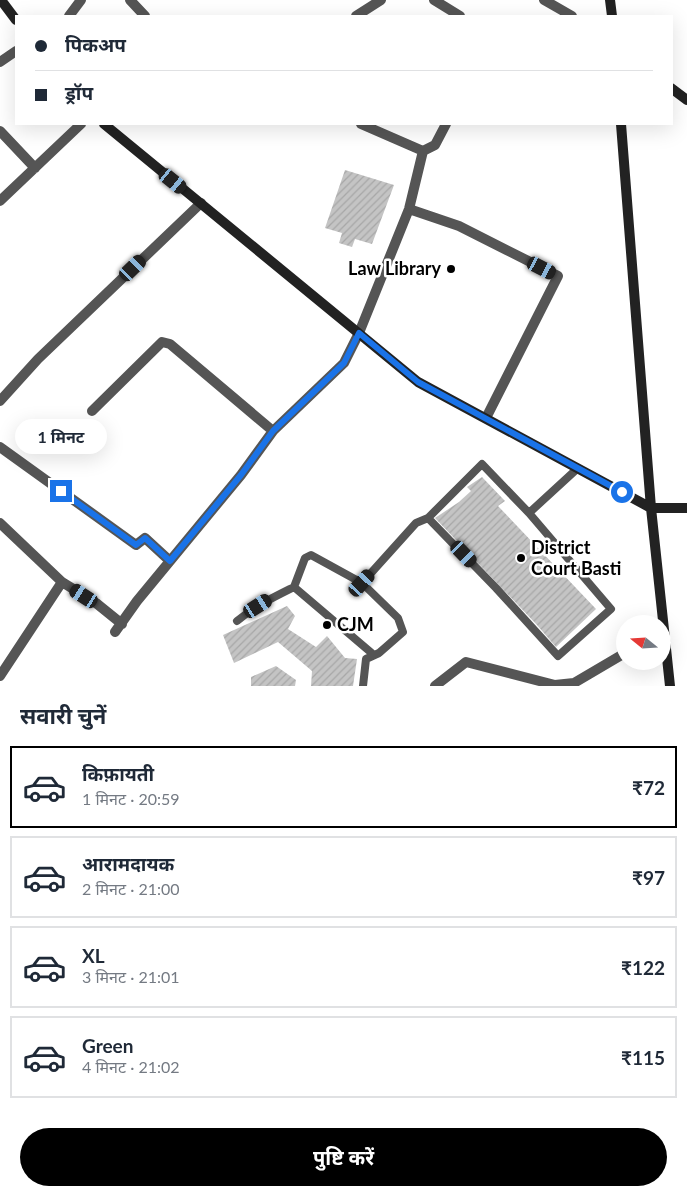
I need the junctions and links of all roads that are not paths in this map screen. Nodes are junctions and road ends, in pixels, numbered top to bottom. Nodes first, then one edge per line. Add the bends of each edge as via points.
1 (1, 0) edge
2 (81, 0) edge
3 (130, 0) edge
4 (381, 0) edge
5 (434, 0) edge
6 (544, 0) edge
7 (610, 0) edge
8 (70, 15) edge
9 (144, 15) edge
10 (358, 15) edge
11 (458, 15) edge
12 (570, 15) edge
13 (612, 15) edge
14 (15, 19) edge
15 (15, 52) edge
16 (0, 62) edge
17 (673, 90) edge
18 (687, 100) edge
19 (80, 125) edge
20 (105, 125) edge
21 (363, 125) edge
22 (445, 125) edge
23 (621, 125) edge
24 (0, 131) edge
25 (423, 151) junction
26 (34, 168) junction
27 (0, 201) edge
28 (201, 203) junction
29 (409, 209) junction
30 (359, 333) junction
31 (0, 401) edge
32 (92, 412) dead end
33 (486, 418) junction
34 (273, 431) junction
35 (0, 447) edge
36 (578, 468) junction
37 (651, 508) junction
38 (687, 508) edge
39 (529, 513) junction
40 (428, 518) junction
41 (0, 523) edge
42 (170, 561) junction
43 (62, 582) junction
44 (362, 583) junction
45 (294, 587) junction
46 (662, 615) edge
47 (237, 621) dead end
48 (374, 656) junction
49 (616, 658) edge
50 (668, 670) edge
51 (0, 676) edge
52 (442, 684) edge
53 (573, 684) edge
54 (363, 686) edge
55 (670, 686) edge

1 - 14 street
2 - 8 street
3 - 9 street
4 - 10 street
5 - 11 street
6 - 12 street
7 - 13 street
15 - 16 street
17 - 18 street
19 - 26 street
20 - 28 street
21 - 25 street
22 - 25 street via 435,145
23 - 37 street
24 - 26 street
25 - 29 street
26 - 27 street
28 - 30 street
28 - 31 street via 38,359
29 - 30 street
29 - 33 street via 459,226 558,276
30 - 33 street via 418,382
30 - 34 street via 344,363
32 - 34 street via 162,342 170,344
33 - 36 street
34 - 42 street
35 - 42 street via 136,545 145,538
36 - 37 street
36 - 39 lane
37 - 38 street
37 - 46 street
39 - 40 lane via 482,464
39 - 40 lane via 611,609 558,656
40 - 44 lane via 416,523
41 - 43 street
42 - 43 street via 119,628 96,603
43 - 51 street
44 - 45 lane via 311,555 306,558
44 - 48 lane via 398,618 403,632
45 - 47 lane via 269,599
45 - 48 lane
48 - 54 lane via 366,659
49 - 53 street
50 - 55 street
52 - 53 street via 466,662 554,686

